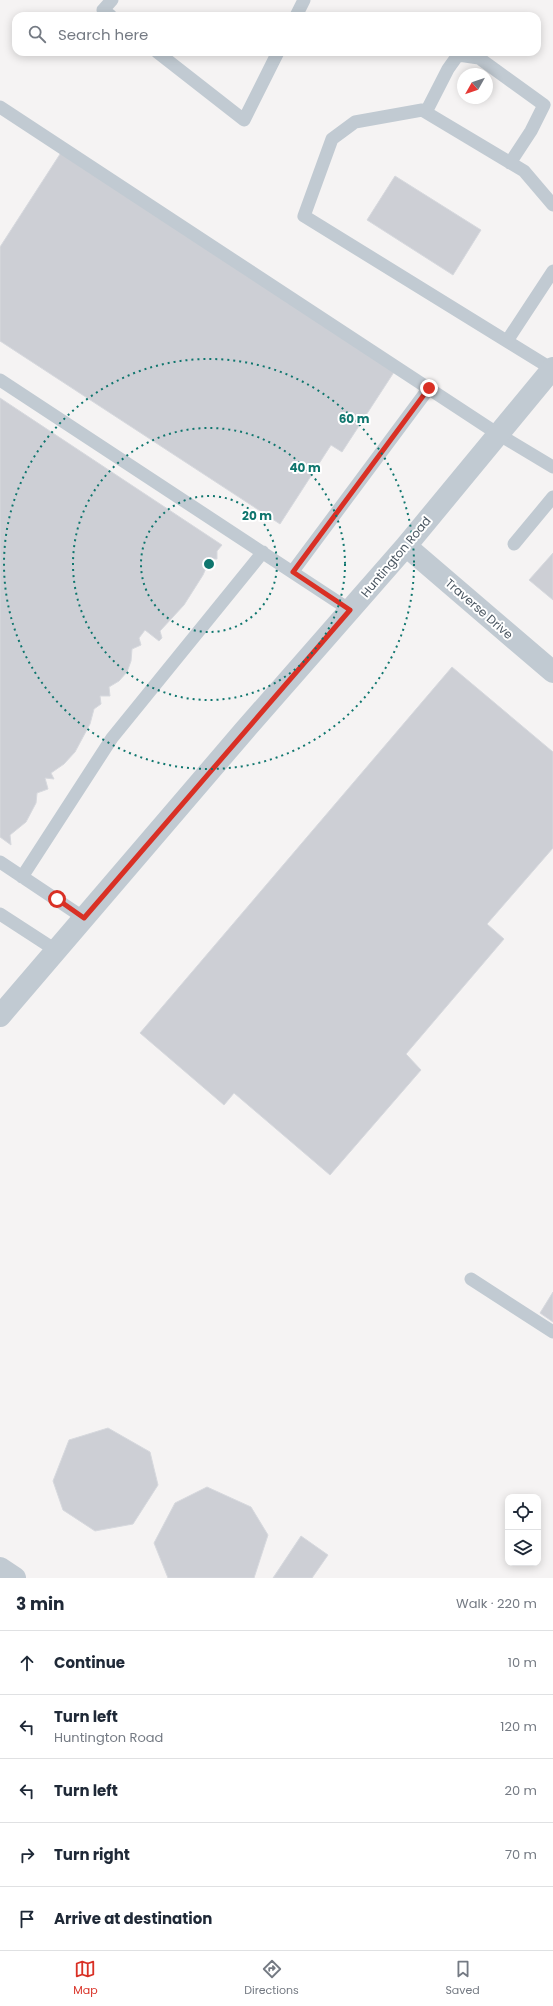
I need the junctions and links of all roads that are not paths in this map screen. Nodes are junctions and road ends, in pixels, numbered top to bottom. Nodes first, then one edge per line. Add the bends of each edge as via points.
1 (112, 0) edge
2 (304, 0) edge
3 (106, 12) edge
4 (298, 12) edge
5 (162, 56) edge
6 (276, 56) edge
7 (0, 107) edge
8 (426, 112) junction
9 (510, 163) junction
10 (553, 205) edge
11 (553, 271) edge
12 (507, 342) junction
13 (552, 369) edge
14 (0, 380) edge
15 (429, 388) junction
16 (498, 434) junction
17 (553, 467) edge
18 (553, 497) edge
19 (514, 544) dead end
20 (406, 546) junction
21 (263, 552) junction
22 (293, 572) junction
23 (350, 610) junction
24 (553, 672) edge
25 (0, 862) edge
26 (22, 877) junction
27 (0, 914) edge
28 (84, 918) junction
29 (57, 951) junction
30 (0, 1016) edge
31 (471, 1279) dead end
32 (553, 1332) edge
33 (0, 1568) edge
34 (15, 1578) edge

1 - 3 lane via 103,10
2 - 4 lane
5 - 6 lane via 244,120
7 - 15 lane
8 - 9 lane
8 - 9 lane via 448,69 458,56 479,58 544,105
8 - 12 lane via 422,110 355,122 332,139 304,216
9 - 10 lane via 524,171
11 - 12 lane
12 - 13 lane
13 - 16 street, Huntington Road
14 - 21 lane
15 - 16 lane
15 - 22 lane
16 - 17 lane
16 - 20 street, Huntington Road
18 - 19 lane
20 - 23 street, Huntington Road
20 - 24 street, Traverse Drive
21 - 22 lane
21 - 26 lane via 112,738
22 - 23 lane
23 - 28 street, Huntington Road
25 - 26 lane
26 - 28 lane
27 - 29 lane
28 - 29 street, Huntington Road
29 - 30 street, Huntington Road
31 - 32 lane
33 - 34 street

